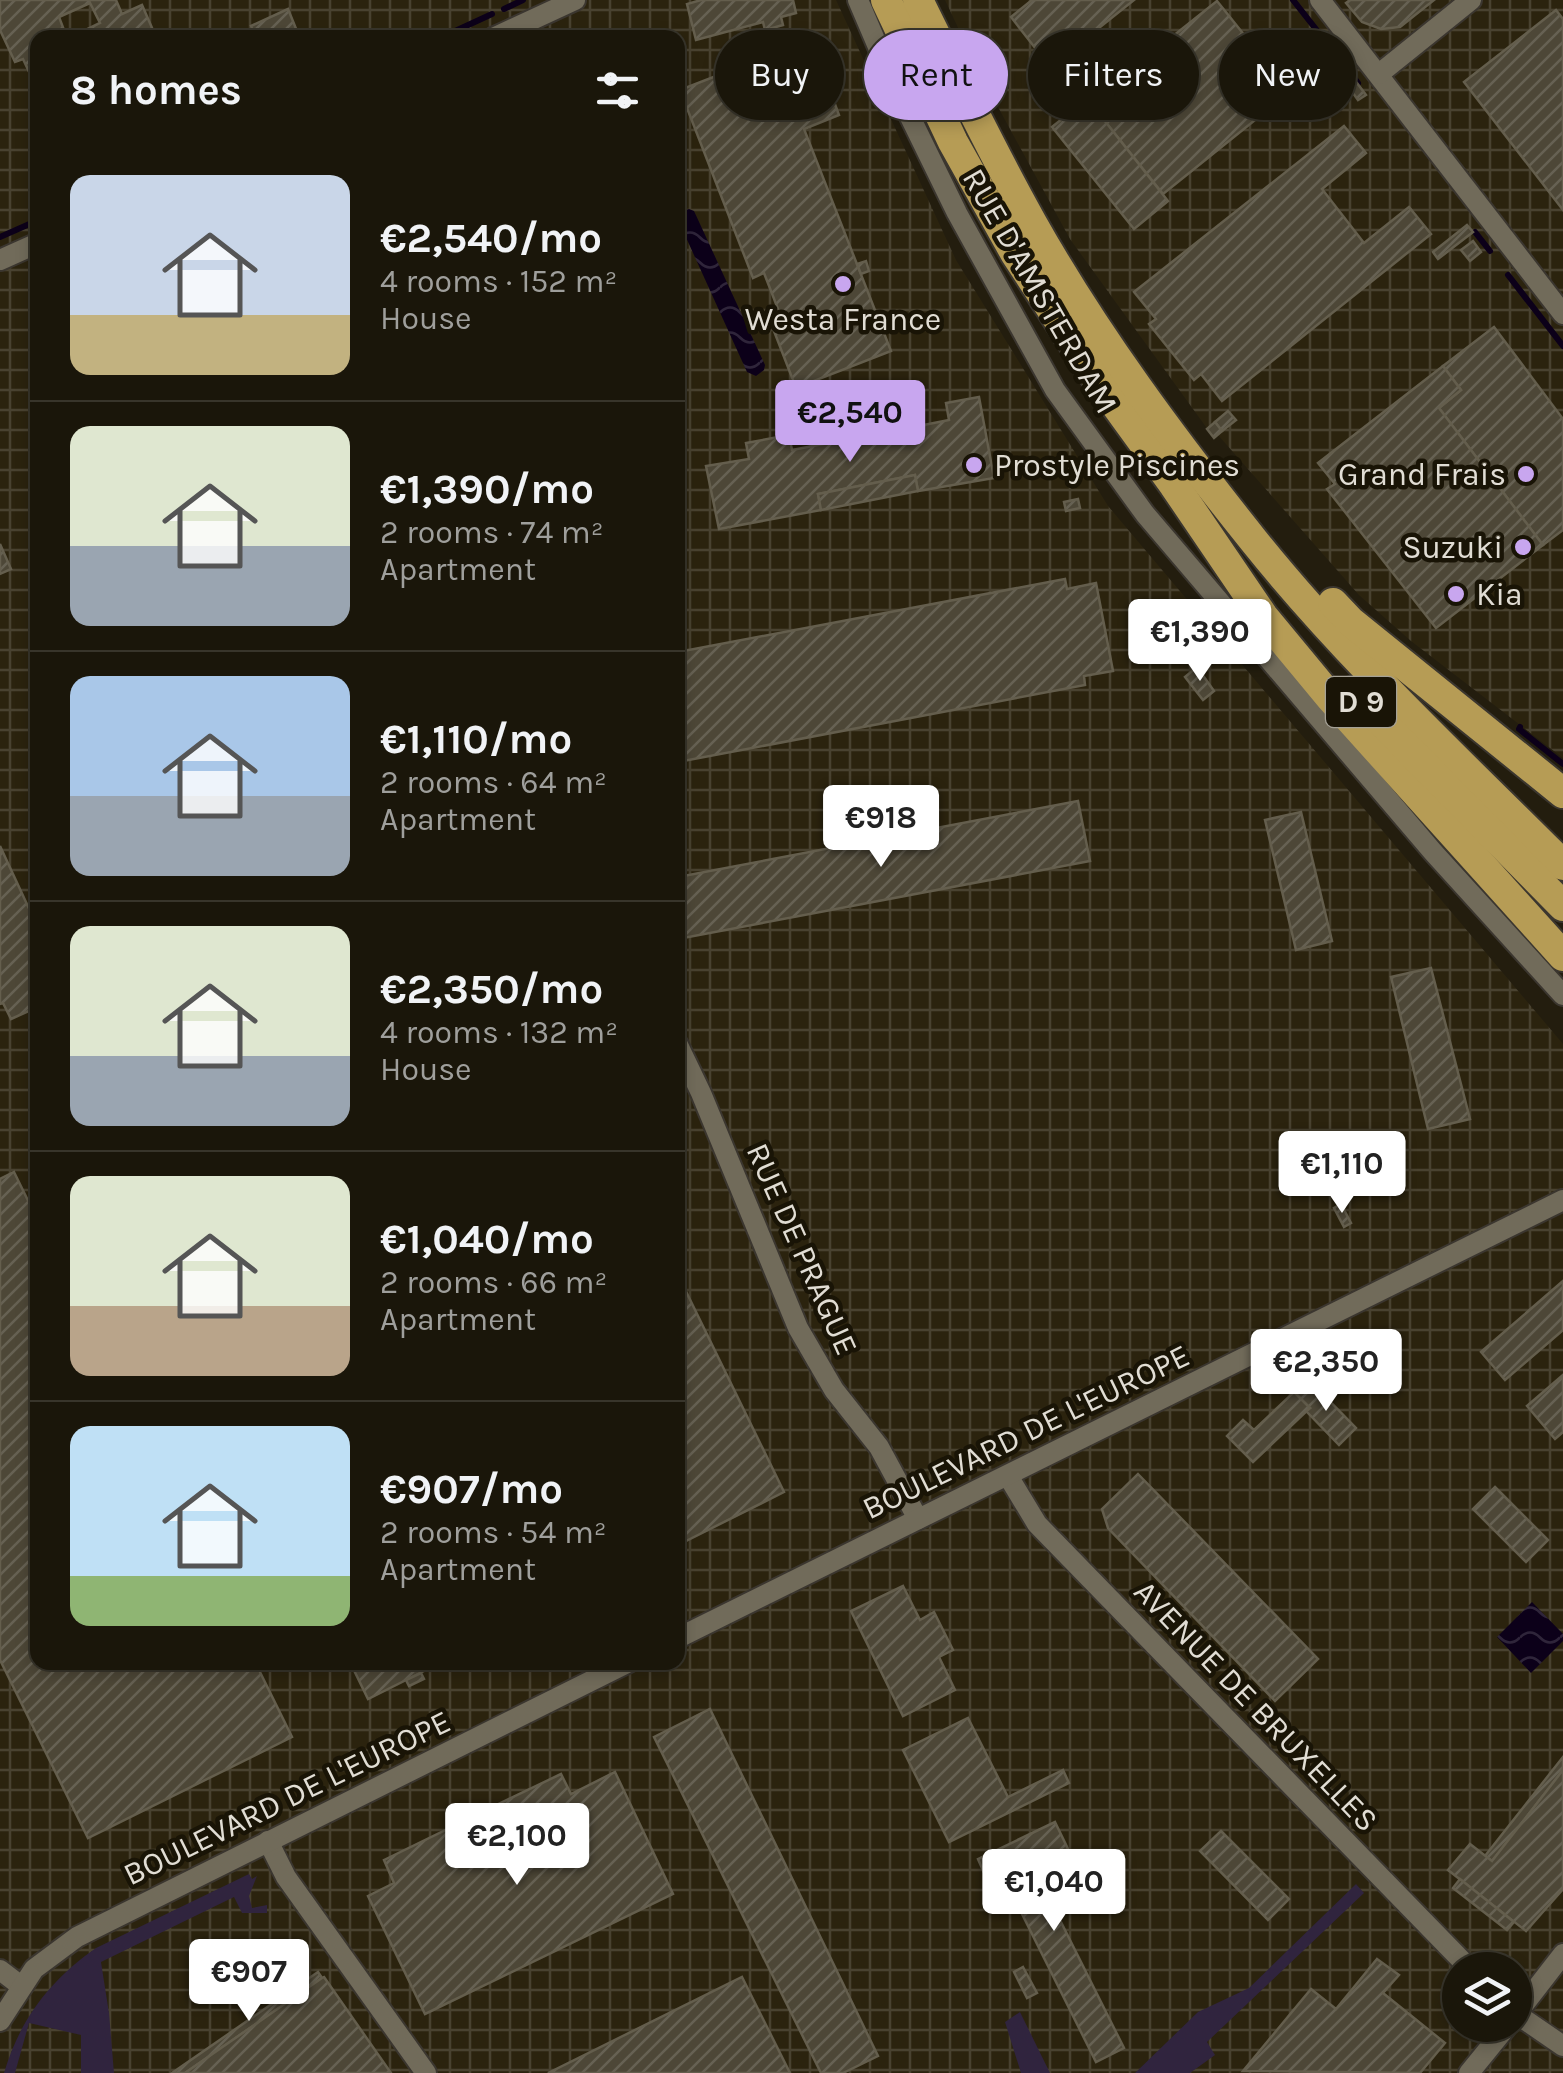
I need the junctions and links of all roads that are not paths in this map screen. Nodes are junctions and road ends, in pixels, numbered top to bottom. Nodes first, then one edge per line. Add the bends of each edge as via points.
1 (575, 0) edge
2 (858, 0) edge
3 (886, 0) edge
4 (918, 0) edge
5 (1320, 0) edge
6 (1471, 0) edge
7 (509, 30) edge
8 (1379, 74) junction
9 (30, 247) edge
10 (0, 260) edge
11 (1563, 314) edge
12 (1179, 441) junction
13 (1174, 485) junction
14 (1563, 793) edge
15 (1563, 865) edge
16 (1563, 906) edge
17 (1563, 956) edge
18 (1563, 995) edge
19 (685, 1060) edge
20 (1563, 1200) edge
21 (1008, 1476) junction
22 (918, 1519) junction
23 (685, 1635) edge
24 (613, 1670) edge
25 (268, 1841) junction
26 (1453, 1952) edge
27 (1563, 1954) edge
28 (0, 1970) edge
29 (21, 1986) junction
30 (1532, 1993) edge
31 (0, 2021) edge
32 (1532, 2026) edge
33 (1494, 2042) edge
34 (1563, 2046) edge
35 (426, 2073) edge
36 (1469, 2073) edge

1 - 7 street
2 - 18 street, RUE D'AMSTERDAM via 956,213 1071,413 1144,514
3 - 13 highway, D 9 via 1015,253
4 - 12 highway, D 9 via 1033,226
5 - 8 street
6 - 8 street
8 - 11 street
9 - 10 street
12 - 14 highway via 1351,622
12 - 15 highway, D 9 via 1335,634
13 - 16 highway, D 9 via 1314,653
13 - 17 highway via 1263,616
19 - 22 street, RUE DE PRAGUE via 798,1328 834,1390 879,1446
20 - 21 street, BOULEVARD DE L'EUROPE
21 - 22 street, BOULEVARD DE L'EUROPE
21 - 26 street, AVENUE DE BRUXELLES via 1037,1524
22 - 23 street, BOULEVARD DE L'EUROPE
24 - 25 street, BOULEVARD DE L'EUROPE
25 - 29 street, BOULEVARD DE L'EUROPE via 78,1937
25 - 35 street via 286,1877
27 - 30 street
28 - 29 street
29 - 31 street, BOULEVARD DE L'EUROPE
32 - 34 street
33 - 36 street

